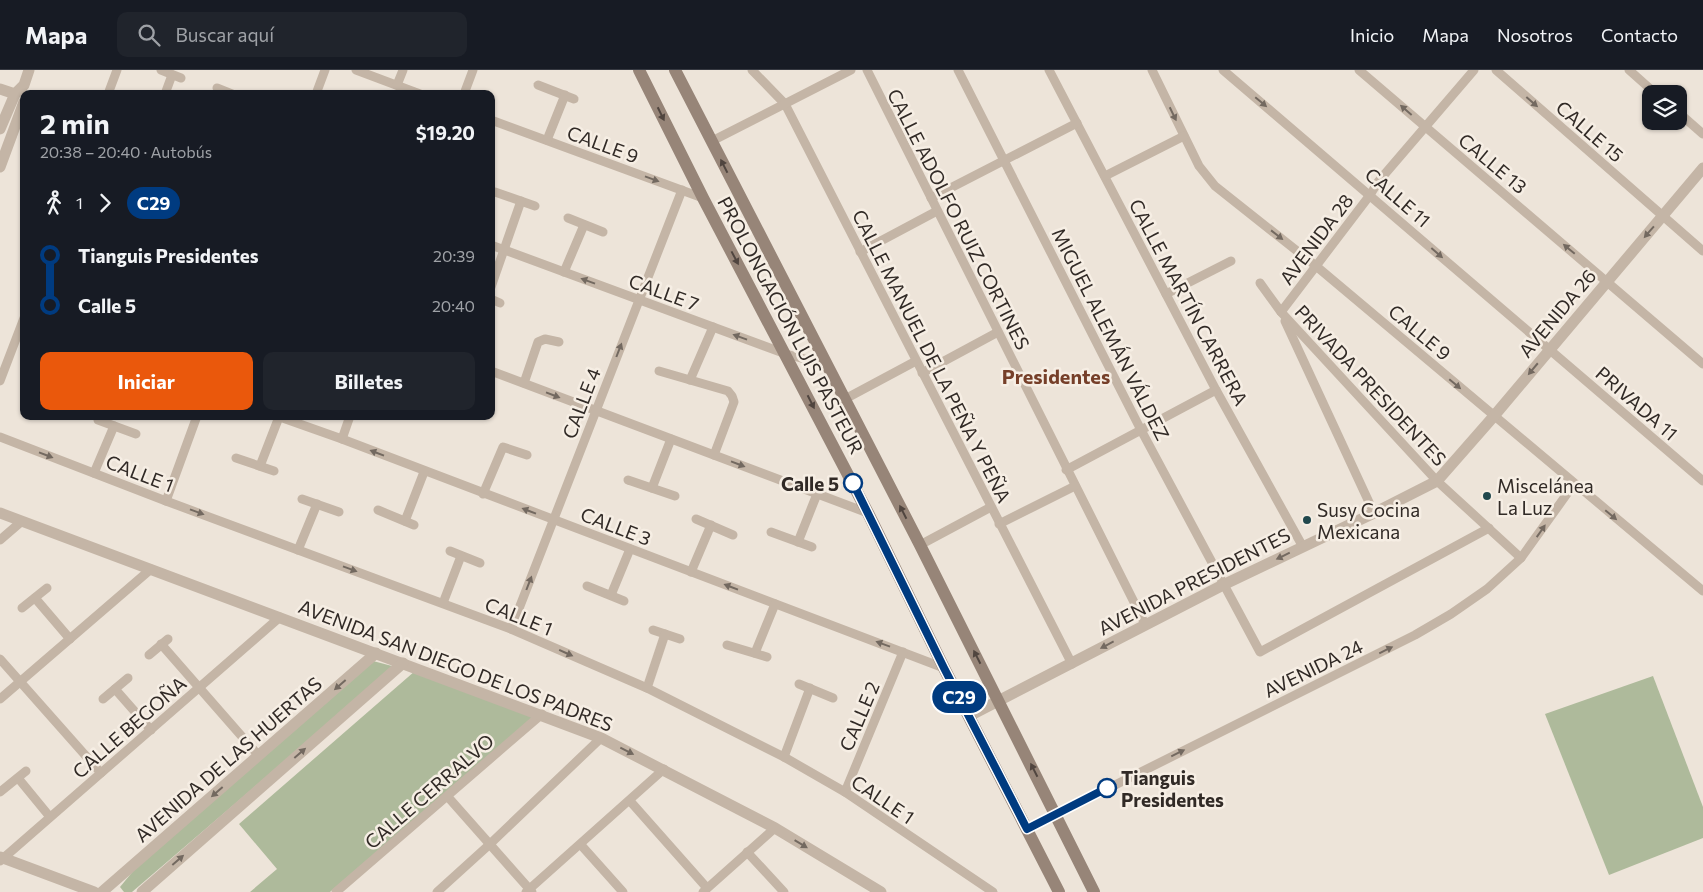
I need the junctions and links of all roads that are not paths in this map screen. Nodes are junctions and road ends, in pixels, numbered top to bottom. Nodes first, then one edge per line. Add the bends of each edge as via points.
1 (29, 70) edge
2 (117, 70) edge
3 (161, 70) edge
4 (325, 70) edge
5 (356, 70) edge
6 (403, 70) edge
7 (473, 70) edge
8 (639, 70) edge
9 (675, 70) edge
10 (752, 70) edge
11 (851, 70) edge
12 (867, 70) edge
13 (958, 70) edge
14 (1049, 70) edge
15 (1152, 70) edge
16 (1223, 70) edge
17 (1359, 70) edge
18 (1474, 70) edge
19 (1496, 70) edge
20 (1629, 70) edge
21 (397, 85) junction
22 (538, 85) dead end
23 (1646, 85) edge
24 (0, 88) edge
25 (217, 88) dead end
26 (23, 90) edge
27 (110, 90) edge
28 (167, 90) edge
29 (222, 90) edge
30 (318, 90) edge
31 (410, 90) edge
32 (466, 90) edge
33 (20, 92) edge
34 (20, 94) edge
35 (565, 95) junction
36 (574, 99) dead end
37 (785, 104) junction
38 (5, 105) edge
39 (20, 108) edge
40 (20, 116) edge
41 (1687, 120) edge
42 (495, 121) edge
43 (1077, 123) junction
44 (1425, 126) junction
45 (0, 129) edge
46 (1703, 134) edge
47 (1184, 136) junction
48 (547, 140) junction
49 (712, 141) junction
50 (1004, 160) junction
51 (0, 167) edge
52 (1703, 168) edge
53 (1105, 176) junction
54 (682, 190) junction
55 (495, 192) dead end
56 (1370, 195) junction
57 (703, 198) junction
58 (931, 198) junction
59 (521, 201) junction
60 (535, 206) dead end
61 (937, 211) junction
62 (1662, 216) junction
63 (568, 218) dead end
64 (584, 225) junction
65 (603, 232) dead end
66 (495, 247) edge
67 (504, 250) junction
68 (1703, 251) edge
69 (860, 252) junction
70 (1231, 261) dead end
71 (1316, 266) junction
72 (564, 272) junction
73 (495, 276) edge
74 (1606, 281) junction
75 (1260, 283) dead end
76 (1166, 294) junction
77 (639, 300) junction
78 (1281, 312) junction
79 (713, 327) junction
80 (20, 329) edge
81 (998, 332) junction
82 (560, 342) dead end
83 (1550, 350) junction
84 (786, 354) junction
85 (916, 361) junction
86 (1703, 364) edge
87 (828, 365) junction
88 (659, 371) dead end
89 (495, 372) edge
90 (922, 373) junction
91 (690, 380) junction
92 (0, 381) edge
93 (524, 383) junction
94 (1216, 390) junction
95 (845, 399) junction
96 (596, 411) junction
97 (1494, 416) junction
98 (98, 420) dead end
99 (196, 420) edge
100 (277, 420) edge
101 (286, 420) edge
102 (349, 420) edge
103 (114, 426) junction
104 (1141, 430) junction
105 (136, 434) dead end
106 (0, 437) edge
107 (671, 439) junction
108 (342, 440) junction
109 (527, 455) dead end
110 (714, 455) junction
111 (236, 458) dead end
112 (260, 466) junction
113 (1066, 470) junction
114 (274, 471) dead end
115 (424, 472) junction
116 (94, 473) junction
117 (628, 480) dead end
118 (1437, 481) junction
119 (1703, 481) edge
120 (1574, 484) junction
121 (1074, 486) junction
122 (652, 488) junction
123 (483, 494) junction
124 (817, 494) junction
125 (675, 496) dead end
126 (302, 498) dead end
127 (166, 501) junction
128 (317, 504) junction
129 (991, 508) junction
130 (378, 510) dead end
131 (339, 512) dead end
132 (0, 513) edge
133 (868, 513) junction
134 (1374, 513) junction
135 (696, 519) dead end
136 (554, 520) junction
137 (22, 521) junction
138 (405, 521) junction
139 (999, 524) junction
140 (414, 525) dead end
141 (711, 525) junction
142 (1489, 528) junction
143 (771, 532) dead end
144 (733, 535) dead end
145 (0, 540) edge
146 (798, 542) junction
147 (920, 545) junction
148 (812, 546) dead end
149 (1303, 546) junction
150 (630, 549) junction
151 (298, 550) junction
152 (450, 552) dead end
153 (461, 556) junction
154 (1522, 558) junction
155 (480, 564) dead end
156 (151, 569) junction
157 (691, 572) junction
158 (1223, 585) junction
159 (587, 586) dead end
160 (47, 588) dead end
161 (1703, 591) edge
162 (611, 595) junction
163 (35, 598) junction
164 (624, 600) dead end
165 (443, 603) junction
166 (775, 604) junction
167 (22, 608) dead end
168 (280, 617) junction
169 (1145, 624) junction
170 (511, 629) junction
171 (653, 630) dead end
172 (665, 634) junction
173 (70, 639) junction
174 (680, 639) dead end
175 (727, 645) dead end
176 (904, 652) junction
177 (376, 653) junction
178 (755, 653) junction
179 (149, 655) dead end
180 (767, 657) dead end
181 (0, 659) edge
182 (403, 663) junction
183 (1072, 664) junction
184 (944, 668) junction
185 (128, 678) dead end
186 (20, 682) junction
187 (798, 684) dead end
188 (199, 688) junction
189 (647, 688) junction
190 (810, 688) junction
191 (115, 689) junction
192 (833, 698) dead end
193 (0, 699) edge
194 (103, 699) dead end
195 (999, 701) junction
196 (542, 714) junction
197 (969, 716) junction
198 (150, 730) junction
199 (601, 738) junction
200 (259, 756) junction
201 (784, 757) junction
202 (664, 769) junction
203 (26, 771) dead end
204 (100, 774) junction
205 (18, 778) junction
206 (0, 792) edge
207 (845, 792) junction
208 (448, 797) junction
209 (630, 801) junction
210 (1056, 814) junction
211 (50, 817) junction
212 (775, 828) junction
213 (1027, 829) junction
214 (490, 844) junction
215 (581, 845) junction
216 (747, 852) junction
217 (1, 859) edge
218 (705, 890) edge
219 (529, 891) edge
220 (94, 892) edge
221 (102, 892) edge
222 (142, 892) edge
223 (336, 892) edge
224 (437, 892) edge
225 (623, 892) edge
226 (784, 892) edge
227 (880, 892) edge
228 (993, 892) edge
229 (1059, 892) edge
230 (1094, 892) edge

1 - 26 street
2 - 27 street
3 - 28 street via 176,76
4 - 30 street
5 - 21 street
6 - 21 street
7 - 32 street
8 -> 57 main road, PROLONGACIÓN LUIS PASTEUR
9 - 49 main road, PROLONGACIÓN LUIS PASTEUR
10 - 37 street, CALLE MANUEL DE LA PEÑA Y PEÑA
11 - 37 street
12 - 58 street, CALLE ADOLFO RUIZ CORTINES
13 - 50 street, MIGUEL ALEMÁN VÁLDEZ
14 - 43 street, CALLE MARTÍN CARRERA
15 -> 47 street, CALLE 9
16 -> 56 street, CALLE 11
44 -> 17 street, CALLE 13
18 - 44 street, AVENIDA 28
19 -> 62 street, CALLE 15
20 - 23 street
21 - 31 street
22 - 35 street
24 - 33 street
25 - 29 street
34 - 38 street
35 - 36 street
35 - 48 street
37 - 49 street
37 - 69 street, CALLE MANUEL DE LA PEÑA Y PEÑA
38 - 39 street
38 - 45 street
40 - 51 street
41 - 46 street
42 - 48 street, CALLE 9
43 - 50 street
43 - 53 street, CALLE MARTÍN CARRERA
44 - 56 street, AVENIDA 28
74 -> 44 street, CALLE 13
47 - 53 street
47 -> 71 street, CALLE 9 via 1199,166 1215,186
48 -> 54 street, CALLE 9
87 -> 49 main road, PROLONGACIÓN LUIS PASTEUR
50 - 58 street
50 - 104 street, MIGUEL ALEMÁN VÁLDEZ
52 - 62 street, AVENIDA 26
53 - 76 street, CALLE MARTÍN CARRERA
54 - 57 street, CALLE 9
54 - 77 street, CALLE 4
55 - 59 street
56 - 71 street, AVENIDA 28
56 -> 83 street, CALLE 11
57 -> 84 main road, PROLONGACIÓN LUIS PASTEUR
58 - 61 street, CALLE ADOLFO RUIZ CORTINES
59 - 60 street
59 - 67 street
61 - 69 street
61 - 81 street, CALLE ADOLFO RUIZ CORTINES
62 - 68 street, CALLE 15
62 -> 74 street, AVENIDA 26
63 - 64 street
64 - 65 street
64 - 72 street
66 - 67 street, CALLE 7
67 - 72 street, CALLE 7
67 - 73 street
69 - 85 street, CALLE MANUEL DE LA PEÑA Y PEÑA
70 - 76 street
71 - 78 street, AVENIDA 28
71 -> 97 street, CALLE 9
77 -> 72 street, CALLE 7
74 - 83 street, AVENIDA 26
74 - 86 street, CALLE 13
75 - 78 street
76 - 94 street, CALLE MARTÍN CARRERA
77 - 79 street, CALLE 7
96 -> 77 street, CALLE 4
78 - 118 street, PRIVADA PRESIDENTES
78 - 134 street
84 -> 79 street, CALLE 7
79 - 91 street
80 - 92 street
81 - 90 street
81 - 113 street, CALLE ADOLFO RUIZ CORTINES
82 - 93 street via 545,339 538,342
83 -> 97 street, AVENIDA 26
83 - 119 street, PRIVADA 11
84 - 87 street, CALLE 7
84 -> 133 main road, PROLONGACIÓN LUIS PASTEUR
85 - 90 street, CALLE MANUEL DE LA PEÑA Y PEÑA
85 - 95 street
87 - 95 main road, PROLONGACIÓN LUIS PASTEUR
88 - 91 street
89 - 93 street
90 - 129 street, CALLE MANUEL DE LA PEÑA Y PEÑA
91 - 110 street via 728,391 734,402
93 -> 96 street
94 - 104 street
94 - 149 street, CALLE MARTÍN CARRERA
147 -> 95 main road, PROLONGACIÓN LUIS PASTEUR
96 - 107 street
96 - 136 street, CALLE 4
97 - 118 street, AVENIDA 26
97 - 120 street, CALLE 9
98 - 103 street
99 - 127 street
100 - 112 street
101 - 108 street, CALLE 3
102 - 108 street
103 - 105 street
103 - 116 street
104 - 113 street
104 - 158 street, MIGUEL ALEMÁN VÁLDEZ
106 -> 116 street, CALLE 1
107 - 110 street
107 - 122 street
115 -> 108 street, CALLE 3
109 - 123 street via 503,448
110 -> 124 street
111 - 112 street
112 - 114 street
113 - 121 street, CALLE ADOLFO RUIZ CORTINES
115 - 123 street, CALLE 3
115 - 138 street
116 - 127 street, CALLE 1
117 - 122 street
118 - 134 street, AVENIDA PRESIDENTES
118 - 142 street
154 -> 120 street, AVENIDA 24
120 -> 161 street, CALLE 9
121 - 139 street
121 - 169 street, CALLE ADOLFO RUIZ CORTINES
122 - 125 street
136 -> 123 street, CALLE 3
124 - 133 street
124 - 146 street
126 - 128 street
127 -> 151 street, CALLE 1
128 - 131 street
128 - 151 street
129 - 139 street, CALLE MANUEL DE LA PEÑA Y PEÑA
129 - 147 street
130 - 138 street
132 - 137 street, AVENIDA SAN DIEGO DE LOS PADRES
133 - 184 main road, PROLONGACIÓN LUIS PASTEUR
134 - 149 street, AVENIDA PRESIDENTES
135 - 141 street
136 - 150 street, CALLE 3
170 -> 136 street, CALLE 4
137 - 145 street
137 - 156 street, AVENIDA SAN DIEGO DE LOS PADRES
138 - 140 street
139 - 183 street, CALLE MANUEL DE LA PEÑA Y PEÑA
141 - 144 street
141 - 157 street
142 - 154 street
142 - 158 street, MIGUEL ALEMÁN VÁLDEZ via 1260,652
143 - 146 street
146 - 148 street
195 -> 147 main road, PROLONGACIÓN LUIS PASTEUR
149 -> 158 street, AVENIDA PRESIDENTES
150 - 157 street, CALLE 3
150 - 162 street
151 -> 165 street, CALLE 1
152 - 153 street
153 - 155 street
153 - 165 street
210 -> 154 street, AVENIDA 24 via 1415,635 1487,589
156 - 168 street, AVENIDA SAN DIEGO DE LOS PADRES
156 - 173 street
166 -> 157 street, CALLE 3
158 - 169 street, AVENIDA PRESIDENTES
159 - 162 street
160 - 163 street
162 - 164 street
163 - 167 street
163 - 173 street
165 - 170 street, CALLE 1
176 -> 166 street, CALLE 3
166 - 178 street
168 - 177 street, AVENIDA SAN DIEGO DE LOS PADRES
168 - 188 street, CALLE BEGOÑA
169 -> 183 street, AVENIDA PRESIDENTES
170 -> 189 street, CALLE 1
171 - 172 street
172 - 174 street
172 - 189 street
173 - 186 street
175 - 178 street
176 - 184 street, CALLE 3
176 - 207 street, CALLE 2
177 - 182 street, AVENIDA SAN DIEGO DE LOS PADRES
177 -> 200 street, AVENIDA DE LAS HUERTAS
178 - 180 street
179 - 188 street via 165,642
181 - 186 street
182 - 196 street, AVENIDA SAN DIEGO DE LOS PADRES
222 -> 182 street
183 - 195 street, AVENIDA PRESIDENTES
184 - 197 main road, PROLONGACIÓN LUIS PASTEUR
185 - 191 street
186 - 193 street
186 - 204 street
187 - 190 street
188 - 198 street, CALLE BEGOÑA
188 - 200 street
189 - 201 street, CALLE 1
190 - 192 street
190 - 201 street
191 - 194 street
191 - 198 street
195 - 197 street, AVENIDA PRESIDENTES
210 -> 195 main road, PROLONGACIÓN LUIS PASTEUR
196 - 199 street, AVENIDA SAN DIEGO DE LOS PADRES
196 - 208 street, CALLE CERRALVO
197 - 213 main road, PROLONGACIÓN LUIS PASTEUR
198 - 204 street, CALLE BEGOÑA
199 -> 202 street, AVENIDA SAN DIEGO DE LOS PADRES
199 - 214 street
200 -> 221 street, AVENIDA DE LAS HUERTAS
201 - 207 street, CALLE 1
202 - 209 street
202 - 212 street, AVENIDA SAN DIEGO DE LOS PADRES
203 - 205 street
204 - 211 street, CALLE BEGOÑA
205 - 206 street
205 - 211 street
207 - 228 street, CALLE 1
208 - 214 street
208 - 223 street, CALLE CERRALVO
209 - 215 street
209 - 218 street
210 - 213 street, AVENIDA 24
210 - 230 main road, PROLONGACIÓN LUIS PASTEUR
211 - 217 street, CALLE BEGOÑA
212 - 216 street
212 -> 227 street, AVENIDA SAN DIEGO DE LOS PADRES
213 - 229 main road, PROLONGACIÓN LUIS PASTEUR
214 - 219 street
214 - 224 street
215 - 219 street
215 - 225 street
216 - 218 street
216 - 226 street
217 - 220 street

